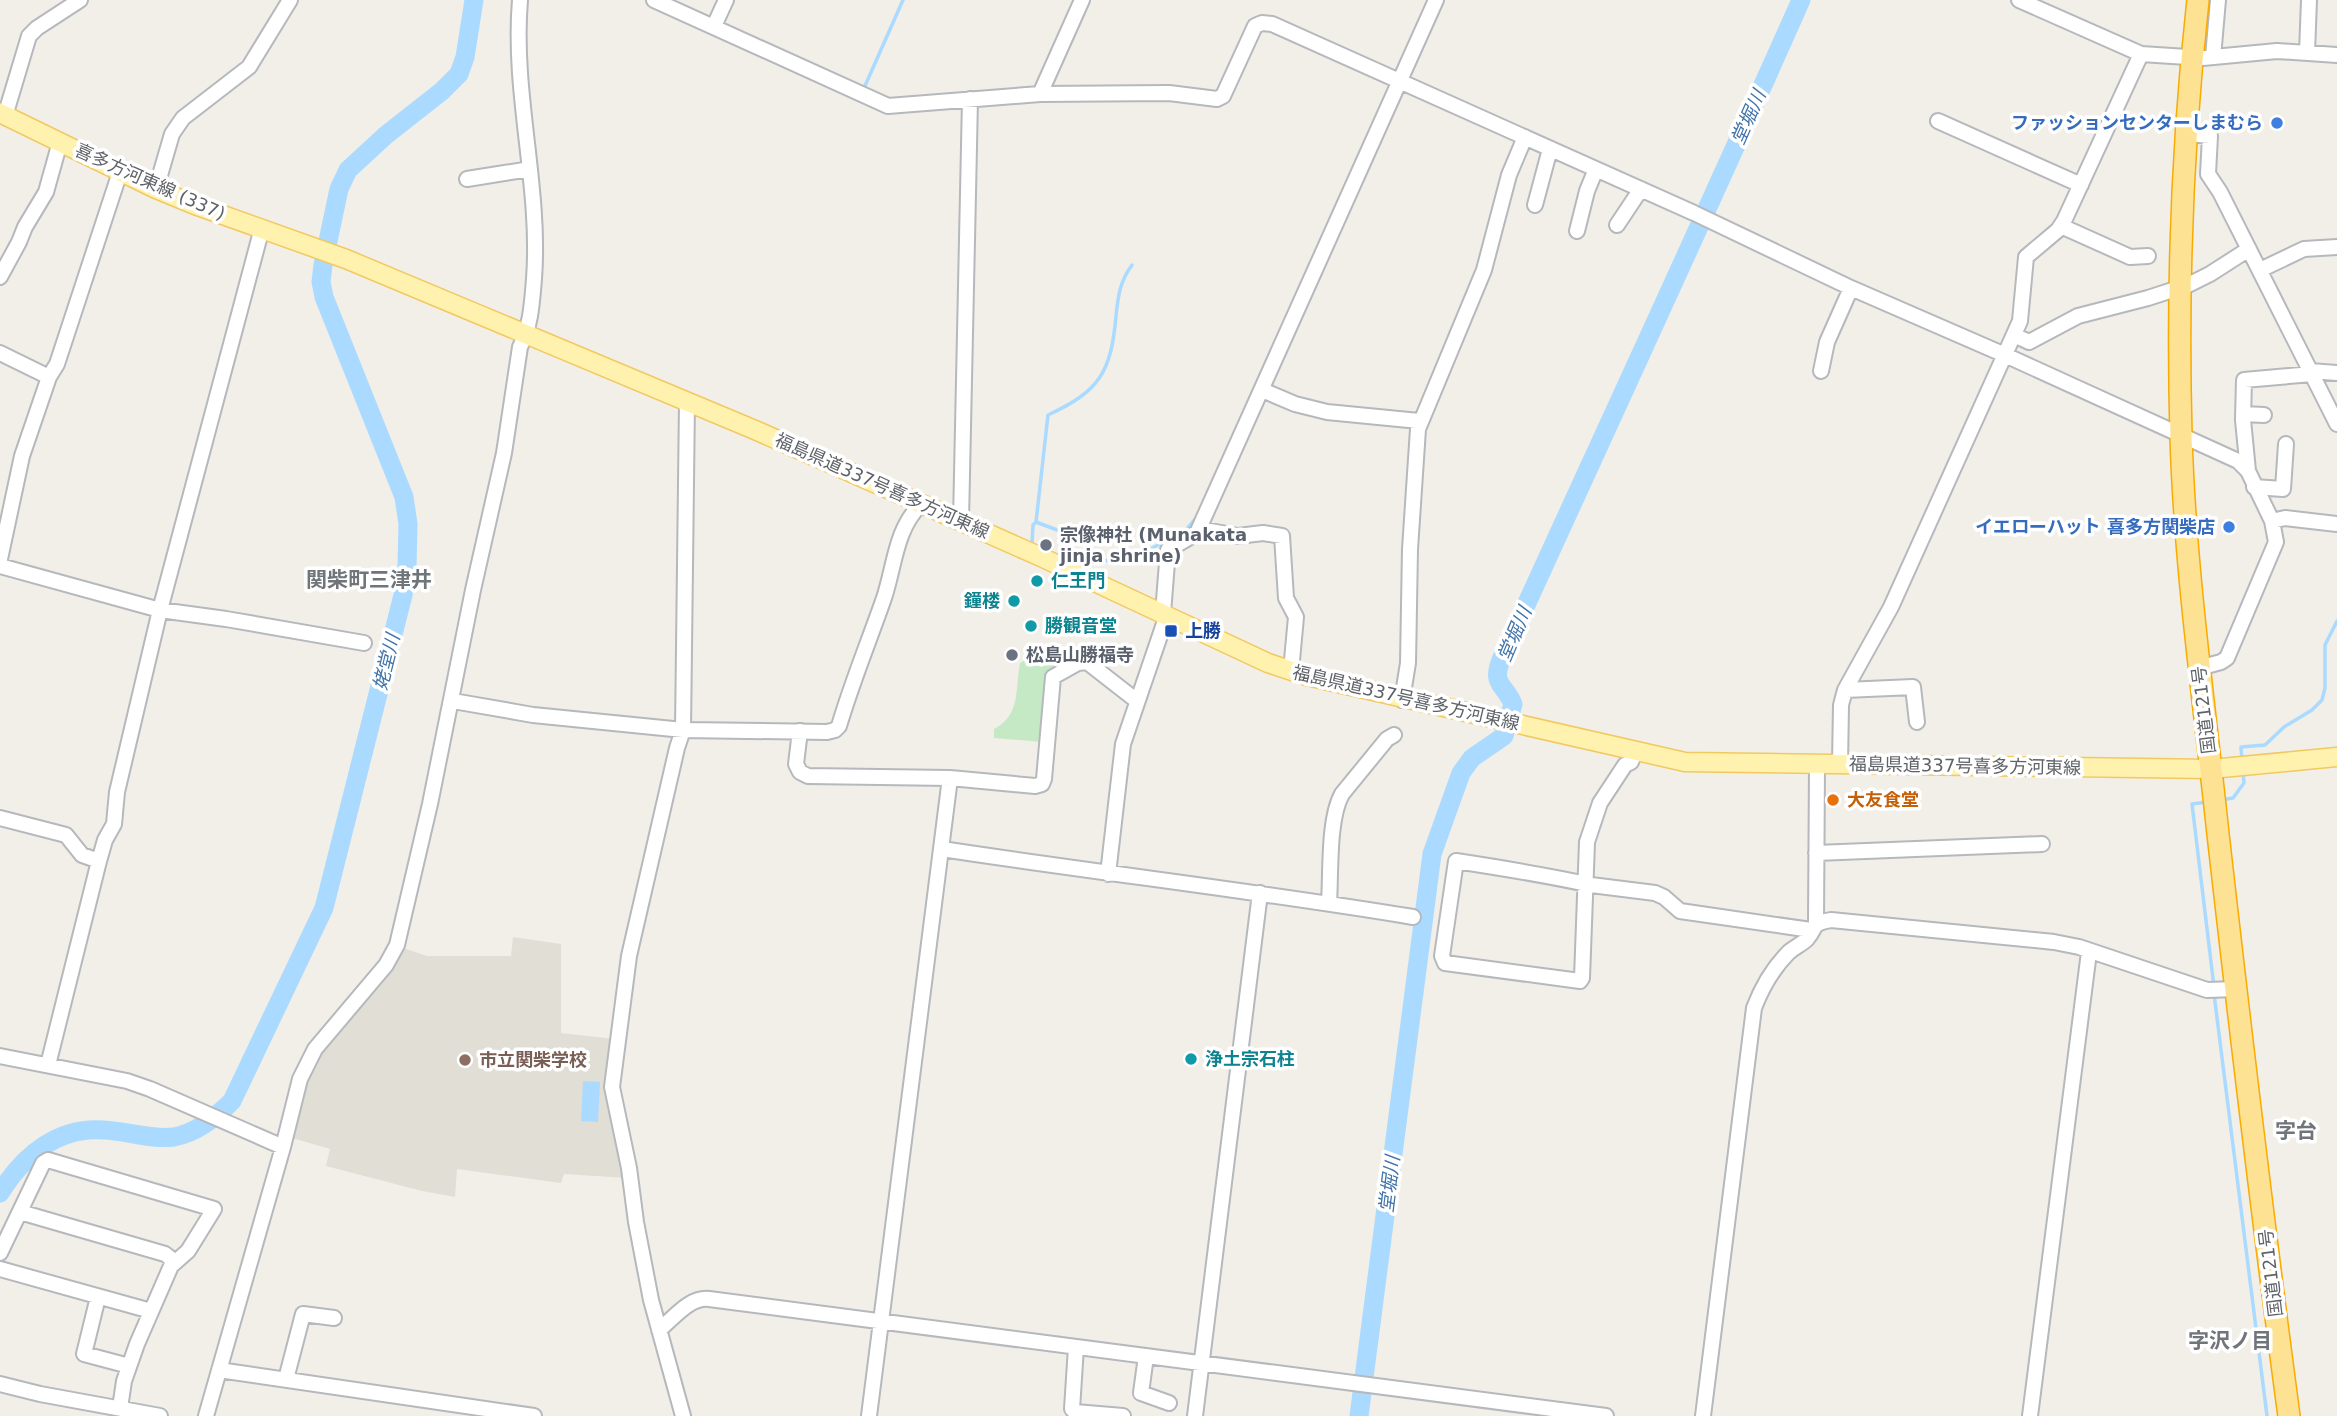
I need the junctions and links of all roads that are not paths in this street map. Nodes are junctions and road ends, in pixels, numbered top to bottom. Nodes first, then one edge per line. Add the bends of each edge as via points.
1 (80, 0) edge
2 (290, 0) edge
3 (520, 0) edge
4 (654, 0) edge
5 (726, 0) edge
6 (1082, 0) edge
7 (1436, 0) edge
8 (2020, 0) edge
9 (2198, 0) edge
10 (2218, 0) edge
11 (2309, 0) edge
12 (714, 26) junction
13 (2306, 53) junction
14 (2141, 54) junction
15 (2337, 54) edge
16 (2213, 57) junction
17 (2192, 58) junction
18 (1399, 82) junction
19 (1040, 94) junction
20 (970, 99) junction
21 (3, 114) edge
22 (1938, 121) dead end
23 (2188, 134) junction
24 (1525, 137) junction
25 (60, 142) junction
26 (1550, 149) junction
27 (530, 169) junction
28 (1596, 169) junction
29 (120, 173) junction
30 (467, 179) dead end
31 (2081, 185) junction
32 (156, 189) junction
33 (1641, 190) junction
34 (1535, 205) dead end
35 (1617, 225) dead end
36 (2061, 226) junction
37 (262, 228) junction
38 (1577, 230) dead end
39 (2337, 247) edge
40 (2249, 249) junction
41 (2148, 256) dead end
42 (346, 259) joint
43 (2260, 270) junction
44 (0, 277) edge
45 (2180, 287) junction
46 (1852, 288) junction
47 (527, 334) junction
48 (2014, 335) junction
49 (0, 353) edge
50 (2005, 355) junction
51 (1821, 371) dead end
52 (2311, 372) junction
53 (2337, 373) edge
54 (49, 377) junction
55 (1262, 390) junction
56 (687, 401) junction
57 (2243, 414) junction
58 (2264, 415) dead end
59 (1419, 421) junction
60 (2337, 424) edge
61 (2181, 436) junction
62 (2286, 444) dead end
63 (2248, 471) junction
64 (2254, 487) junction
65 (921, 504) junction
66 (961, 521) junction
67 (2272, 521) junction
68 (2337, 524) edge
69 (1199, 529) junction
70 (0, 559) edge
71 (0, 566) edge
72 (160, 610) junction
73 (1165, 614) junction
74 (364, 643) dead end
75 (2199, 668) junction
76 (1291, 671) junction
77 (1845, 690) junction
78 (1402, 699) junction
79 (453, 701) junction
80 (1137, 701) junction
81 (1917, 722) dead end
82 (683, 730) junction
83 (800, 731) junction
84 (1394, 735) dead end
85 (1635, 752) junction
86 (2337, 757) edge
87 (1817, 765) junction
88 (1840, 765) junction
89 (2211, 769) junction
90 (950, 778) junction
91 (0, 818) edge
92 (2042, 844) dead end
93 (942, 849) junction
94 (1816, 853) junction
95 (99, 861) junction
96 (1108, 874) junction
97 (1584, 883) junction
98 (1260, 893) junction
99 (1329, 903) junction
100 (1413, 917) dead end
101 (1814, 926) junction
102 (2089, 952) junction
103 (2236, 989) junction
104 (0, 1056) edge
105 (48, 1065) junction
106 (283, 1147) junction
107 (20, 1212) junction
108 (0, 1253) edge
109 (174, 1261) junction
110 (0, 1269) edge
111 (98, 1297) junction
112 (151, 1311) junction
113 (334, 1318) dead end
114 (882, 1320) junction
115 (659, 1331) junction
116 (1076, 1347) junction
117 (1146, 1356) junction
118 (1202, 1364) junction
119 (130, 1366) junction
120 (219, 1370) junction
121 (286, 1379) junction
122 (0, 1384) edge
123 (1169, 1403) dead end
124 (120, 1408) junction
125 (445, 1409) edge
126 (160, 1416) edge
127 (206, 1416) edge
128 (534, 1416) edge
129 (683, 1416) edge
130 (869, 1416) edge
131 (1123, 1416) edge
132 (1195, 1416) edge
133 (1606, 1416) edge
134 (1703, 1416) edge
135 (2030, 1416) edge
136 (2290, 1416) edge

1 - 21 street via 29,36
2 - 32 street via 249,67 175,127
3 - 27 street via 517,49
4 - 12 street
5 - 12 street
6 - 19 street
7 - 18 street
8 - 14 street
9 - 17 highway, 国道121号
10 - 16 street
11 - 13 street
12 - 20 street via 888,106
13 - 15 street
13 - 16 street
14 - 17 street
14 - 31 street
16 - 17 street
17 - 23 highway, 国道121号
18 - 19 street via 1262,23 1255,26 1223,96 1217,99 1169,93
18 - 24 street
18 - 55 street
19 - 20 street
20 - 66 street
21 - 25 main road, 喜多方河東線 (337)
22 - 31 street
23 - 40 street via 2210,136 2208,174
23 - 45 highway, 国道121号
24 - 26 street
24 - 59 street via 1509,175 1478,285
25 - 29 main road, 喜多方河東線 (337)
25 - 44 street via 46,192
26 - 28 street
26 - 34 street
27 - 30 street
27 - 47 street via 537,250
28 - 33 street
28 - 38 street
29 - 32 main road, 喜多方河東線 (337)
29 - 54 street
31 - 36 street
32 - 37 main road, 喜多方河東線 (337)
33 - 35 street
33 - 46 street
36 - 41 street via 2130,257
36 - 48 street via 2026,257 2023,313
37 - 42 main road, 喜多方河東線 (337)
37 - 72 street
39 - 43 street via 2304,249
40 - 43 street
40 - 45 street
42 - 47 main road, 福島県道337号喜多方河東線
43 - 52 street
45 - 48 street via 2078,316 2029,342
45 - 61 highway, 国道121号
46 - 50 street
46 - 51 street via 1827,342
47 - 56 main road, 福島県道337号喜多方河東線
47 - 79 street via 520,347 504,453
48 - 50 street
49 - 54 street
50 - 61 street
50 - 77 street via 1891,607
52 - 53 street
52 - 57 street via 2244,380
52 - 60 street
54 - 70 street via 22,456
55 - 59 street via 1327,412
55 - 69 street
56 - 65 main road, 福島県道337号喜多方河東線
56 - 82 street
57 - 58 street
57 - 63 street
59 - 78 street via 1408,663
61 - 63 street via 2238,461
61 - 75 highway, 国道121号
62 - 64 street via 2283,489
63 - 64 street
64 - 67 street
65 - 66 main road, 福島県道337号喜多方河東線
65 - 83 street via 905,526 839,726 827,732
66 - 73 main road, 福島県道337号喜多方河東線
67 - 68 street via 2285,518
67 - 75 street via 2276,542 2227,658
69 - 73 street via 1168,550
69 - 76 street via 1282,536 1286,598 1296,617
71 - 72 street
72 - 74 street
72 - 95 street via 117,792 114,824
73 - 76 main road, 福島県道337号喜多方河東線
73 - 80 street
75 - 89 highway, 国道121号
76 - 78 main road, 福島県道337号喜多方河東線
77 - 81 street via 1913,687
77 - 88 street
78 - 85 main road, 福島県道337号喜多方河東線
79 - 82 street via 533,715
79 - 106 street via 397,945 386,965 309,1058
80 - 90 street via 1087,662 1078,663 1053,677 1042,784
80 - 96 street via 1123,744
82 - 83 street
82 - 115 street via 629,956 612,1087
83 - 90 street via 796,764 805,775
84 - 99 street via 1338,802
85 - 87 main road, 福島県道337号喜多方河東線 via 1685,762
85 - 97 street via 1593,822
86 - 89 main road, 福島県道337号喜多方河東線
87 - 88 main road, 福島県道337号喜多方河東線
87 - 94 street
88 - 89 main road, 福島県道337号喜多方河東線
89 - 103 highway, 国道121号
90 - 93 street
91 - 95 street via 66,835 82,855
92 - 94 street
93 - 96 street
93 - 114 street
94 - 101 street
95 - 105 street
96 - 98 street
97 - 97 street via 1580,981 1443,961 1456,861
97 - 101 street via 1655,893 1681,911
98 - 99 street
98 - 118 street
99 - 100 street
101 - 102 street via 1831,920 2054,942
101 - 134 street via 1770,975 1754,1008
102 - 103 street via 2207,990
102 - 135 street
103 - 136 highway, 国道121号
104 - 105 street
105 - 106 street via 150,1089
106 - 120 street
107 - 108 street
107 - 109 street via 165,1254
107 - 109 street via 48,1160 212,1207 200,1234
109 - 112 street
110 - 111 street
111 - 112 street
111 - 119 street via 84,1354
112 - 119 street
113 - 121 street via 303,1314
114 - 115 street via 702,1298
114 - 116 street
114 - 130 street
115 - 129 street
116 - 117 street
116 - 131 street via 1072,1409
117 - 118 street
117 - 123 street via 1141,1394
118 - 132 street
118 - 133 street
119 - 124 street
120 - 121 street
120 - 127 street
121 - 125 street
122 - 124 street
124 - 126 street
125 - 128 street

